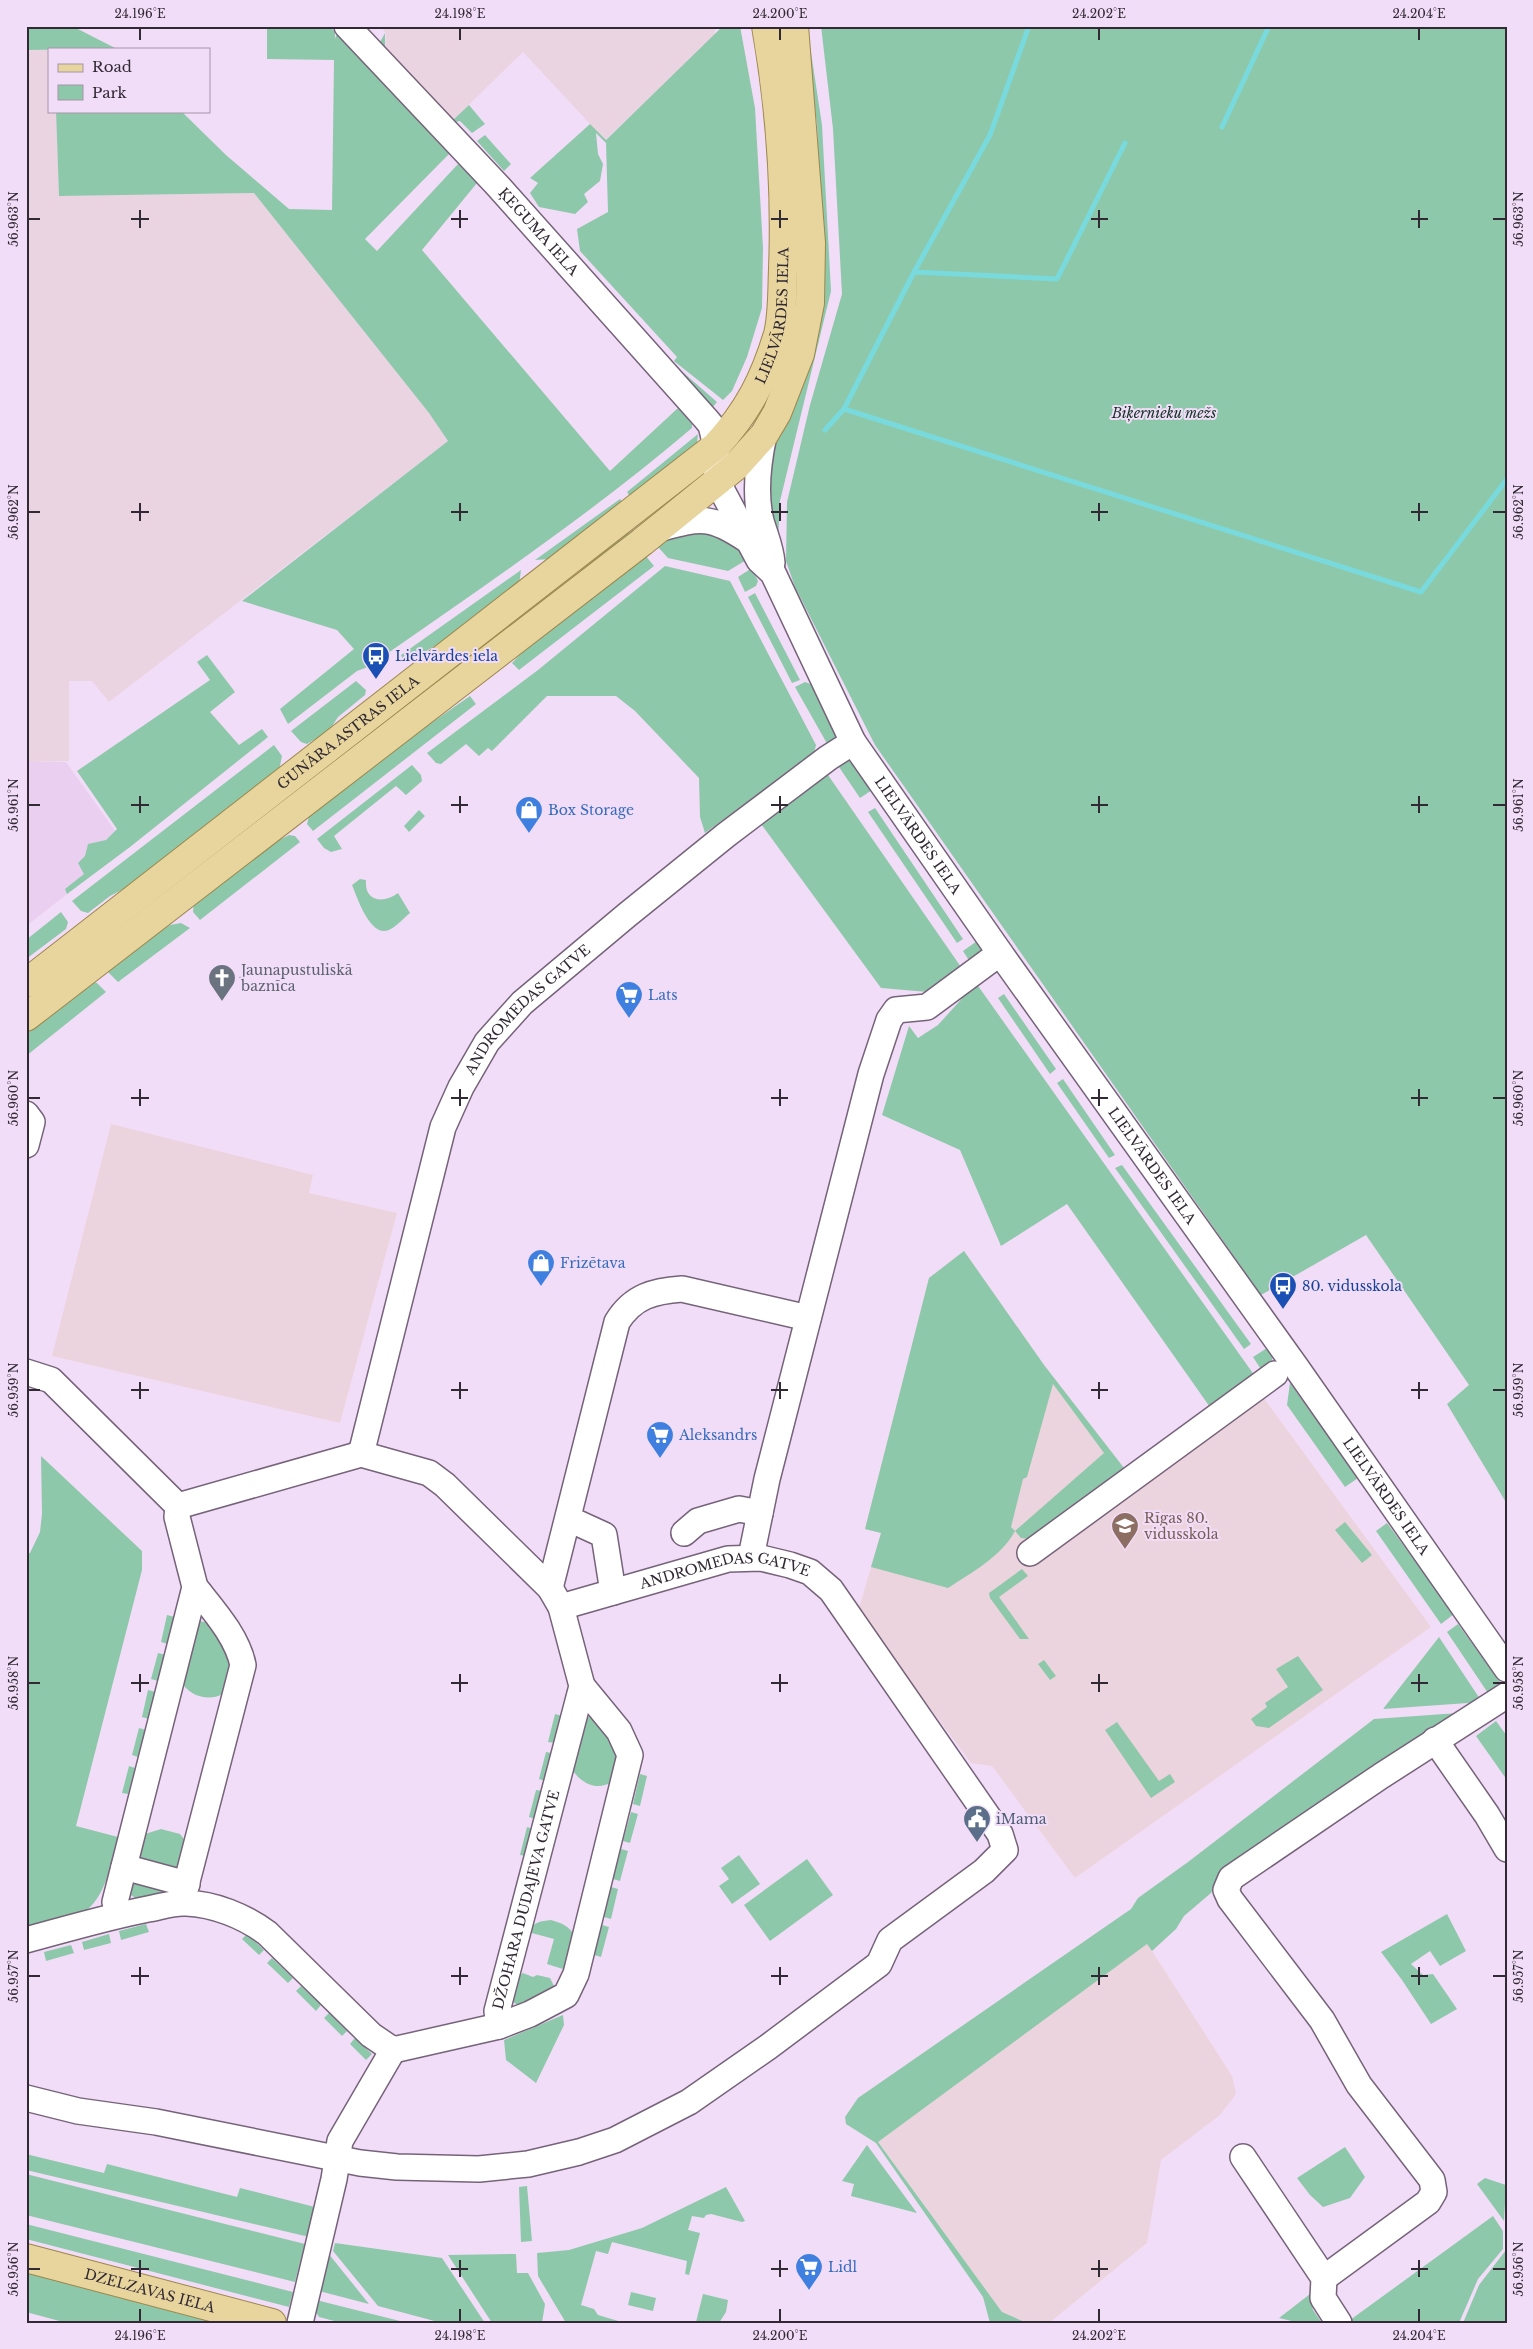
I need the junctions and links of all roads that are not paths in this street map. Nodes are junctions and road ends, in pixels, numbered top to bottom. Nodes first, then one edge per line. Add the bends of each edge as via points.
1 (347, 26) edge
2 (766, 26) edge
3 (794, 26) edge
4 (764, 435) junction
5 (716, 446) junction
6 (726, 474) junction
7 (761, 520) junction
8 (658, 529) junction
9 (751, 542) junction
10 (561, 567) junction
11 (773, 574) junction
12 (579, 590) junction
13 (853, 742) junction
14 (1000, 954) junction
15 (26, 983) edge
16 (26, 1017) edge
17 (26, 1114) edge
18 (26, 1145) edge
19 (808, 1318) junction
20 (26, 1372) edge
21 (1275, 1374) dead end
22 (361, 1454) junction
23 (178, 1506) junction
24 (760, 1513) junction
25 (569, 1518) junction
26 (684, 1534) dead end
27 (1030, 1553) dead end
28 (751, 1558) junction
29 (195, 1587) junction
30 (613, 1592) junction
31 (556, 1597) junction
32 (1507, 1669) edge
33 (582, 1686) junction
34 (1507, 1695) edge
35 (1435, 1740) junction
36 (1507, 1848) edge
37 (124, 1867) junction
38 (185, 1893) junction
39 (118, 1915) junction
40 (26, 1940) edge
41 (499, 2026) junction
42 (393, 2050) junction
43 (26, 2098) edge
44 (1243, 2157) dead end
45 (337, 2158) junction
46 (26, 2258) edge
47 (1324, 2278) junction
48 (272, 2323) edge
49 (300, 2323) edge
50 (1339, 2323) edge

1 - 5 street, ĶEGUMA IELA via 497,185 706,419 711,425
2 - 5 main road, LIELVĀRDES IELA via 776,87 784,236 778,332 753,397
3 - 4 main road, LIELVĀRDES IELA via 811,243 810,304 800,354 777,413
4 - 6 main road, LIELVĀRDES IELA
4 - 7 street, LIELVĀRDES IELA via 758,468
5 - 6 street, LIELVĀRDES IELA
5 - 10 main road, GUNĀRA ASTRAS IELA
6 - 7 street
6 - 8 main road
6 - 9 street, LIELVĀRDES IELA
7 - 11 street, LIELVĀRDES IELA
8 - 9 street via 688,521 709,520
8 - 12 main road
9 - 11 street, LIELVĀRDES IELA via 759,560
10 - 12 main road
10 - 15 main road, GUNĀRA ASTRAS IELA
11 - 13 street, LIELVĀRDES IELA
12 - 16 main road
13 - 14 street, LIELVĀRDES IELA
13 - 22 street, ANDROMEDAS GATVE via 777,796 626,915 522,1003 486,1042 443,1126
14 - 19 street via 927,1007 896,1010 889,1020 871,1074
14 - 32 street, LIELVĀRDES IELA
17 - 18 street via 32,1122
19 - 24 street
19 - 25 street via 682,1289 661,1290 640,1298 625,1309 617,1322
20 - 23 street via 51,1380
21 - 27 street
22 - 23 street
22 - 31 street via 429,1473 445,1485
23 - 29 street via 176,1517
24 - 26 street via 739,1510 698,1521
24 - 28 street
25 - 30 street via 604,1535
25 - 31 street
28 - 30 street, ANDROMEDAS GATVE via 728,1559
28 - 45 street, ANDROMEDAS GATVE via 810,1572 831,1590 1000,1834 1005,1850 984,1871 890,1940 879,1964 861,1978 689,2102 615,2140 528,2164 479,2168 398,2167
29 - 37 street
29 - 38 street via 240,1652 243,1665
30 - 31 street, ANDROMEDAS GATVE
31 - 33 street, DŽOHARA DUDAJEVA GATVE
33 - 41 street, DŽOHARA DUDAJEVA GATVE via 497,2011
33 - 41 street via 619,1730 630,1755 622,1792 576,1974 566,1996
34 - 35 street
35 - 36 street
35 - 47 street via 1231,1878 1226,1890 1322,2020 1359,2085 1432,2180 1434,2192 1428,2202
37 - 38 street
37 - 39 street via 115,1902
38 - 39 street
38 - 42 street via 267,1933 371,2035
39 - 40 street
41 - 42 street, DŽOHARA DUDAJEVA GATVE
42 - 45 street via 340,2141
43 - 45 street via 78,2111 156,2122
44 - 47 street
45 - 49 street
46 - 48 main road, DZELZAVAS IELA
47 - 50 street via 1323,2298

